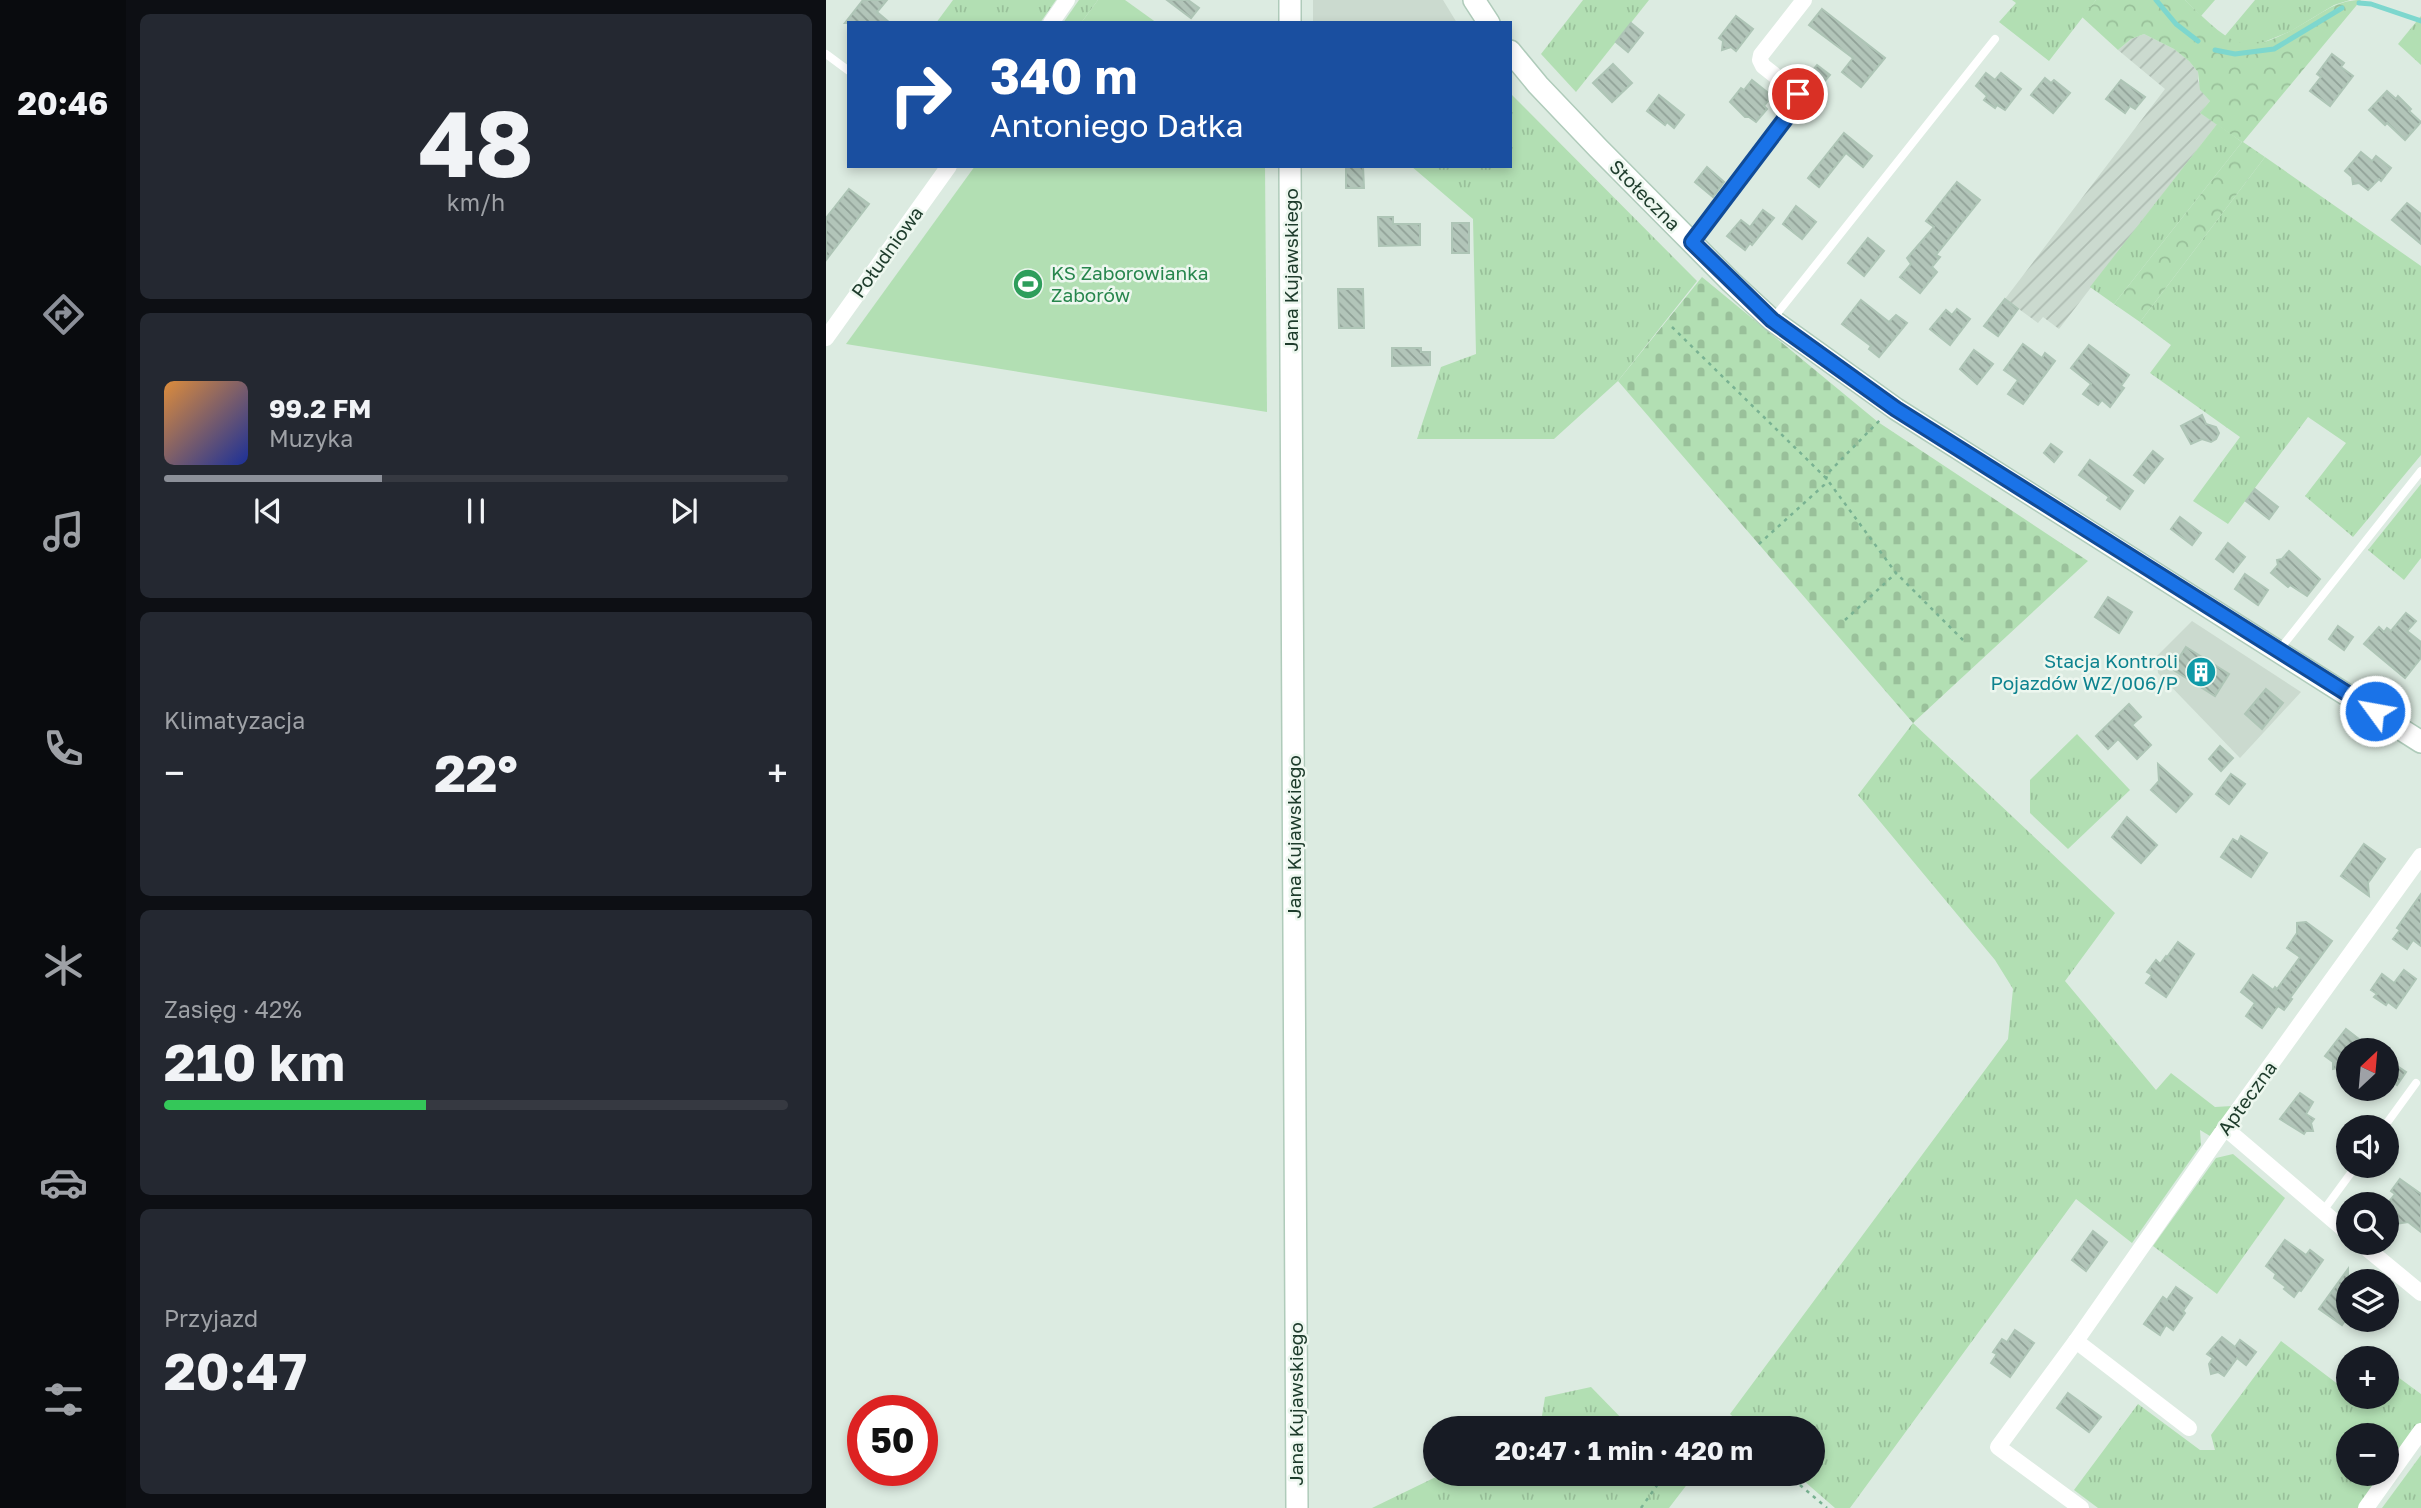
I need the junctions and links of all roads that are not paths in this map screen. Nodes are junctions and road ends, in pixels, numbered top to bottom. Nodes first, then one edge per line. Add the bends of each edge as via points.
1 (1067, 0) edge
2 (1290, 0) edge
3 (1474, 0) edge
4 (1804, 0) edge
5 (1052, 21) edge
6 (1290, 21) edge
7 (1488, 21) edge
8 (1995, 39) dead end
9 (1512, 53) edge
10 (826, 54) edge
11 (847, 70) edge
12 (947, 168) edge
13 (1290, 168) edge
14 (1692, 242) junction
15 (1772, 320) junction
16 (826, 336) edge
17 (2421, 471) edge
18 (2278, 652) junction
19 (2421, 741) edge
20 (2421, 856) edge
21 (2416, 1083) dead end
22 (2393, 1115) edge
23 (2225, 1128) junction
24 (2347, 1178) edge
25 (2323, 1211) junction
26 (2336, 1222) edge
27 (2375, 1255) edge
28 (2421, 1293) edge
29 (2076, 1341) junction
30 (2189, 1428) dead end
31 (2421, 1431) edge
32 (1297, 1508) edge
33 (2081, 1508) edge
34 (2366, 1508) edge

1 - 5 street
2 - 6 main road
3 - 7 main road
4 - 14 street via 1760,60 1798,94 1798,102
8 - 15 lane
9 - 14 main road, Stołeczna
10 - 11 lane
12 - 16 street, Południowa
13 - 32 main road, Jana Kujawskiego
14 - 15 main road, Stołeczna
15 - 18 main road, Stołeczna via 1896,409
17 - 18 lane
18 - 19 main road, Stołeczna
20 - 23 street, Apteczna
21 - 22 lane
23 - 25 street
23 - 29 street, Apteczna
24 - 25 lane
25 - 26 street
27 - 28 street
29 - 30 street
29 - 33 street, Apteczna via 1998,1447
31 - 34 street

